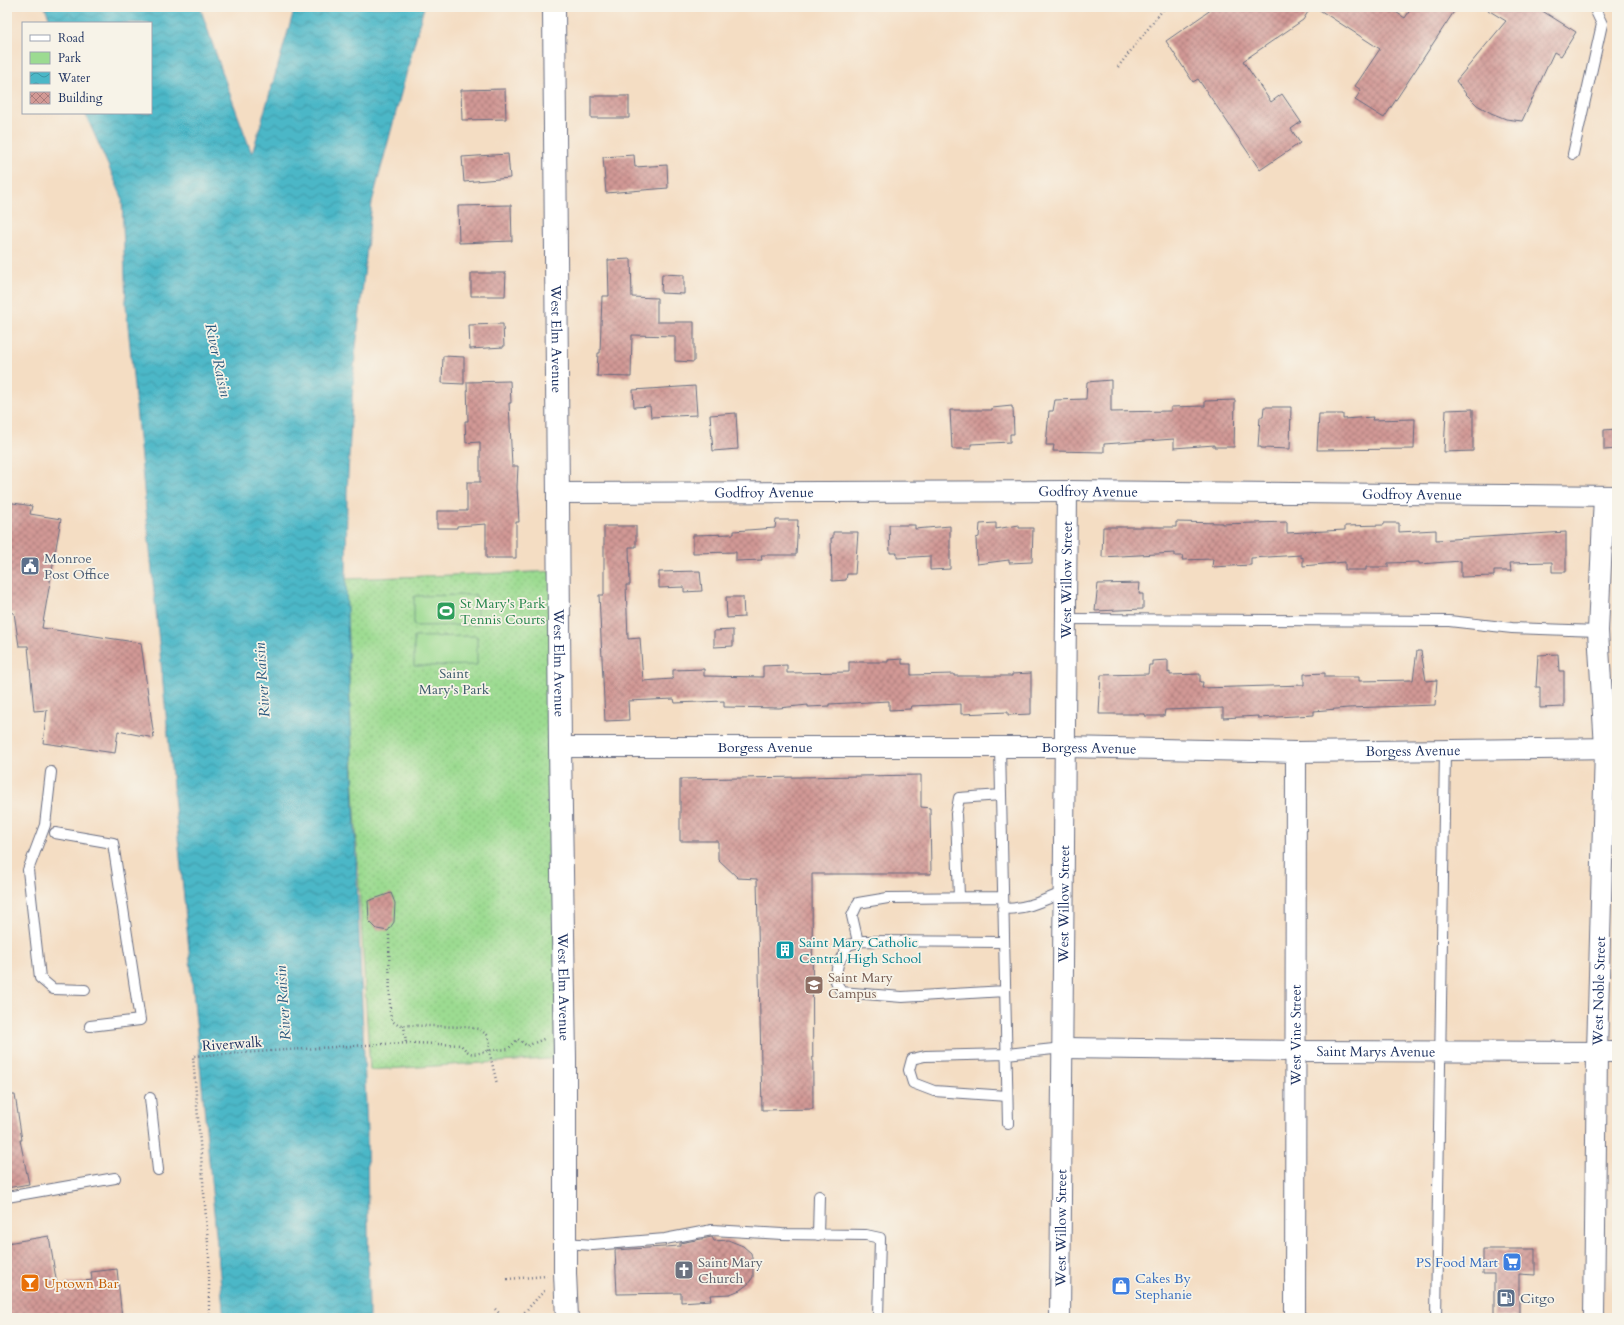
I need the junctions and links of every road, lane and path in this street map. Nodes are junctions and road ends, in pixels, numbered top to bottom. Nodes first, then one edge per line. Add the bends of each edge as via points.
1 (554, 7) edge
2 (1166, 7) edge
3 (1594, 7) edge
4 (1118, 67) dead end
5 (1573, 154) dead end
6 (1067, 491) junction
7 (559, 493) junction
8 (1610, 496) edge
9 (1066, 619) junction
10 (1598, 631) junction
11 (560, 747) junction
12 (1000, 747) junction
13 (1065, 747) junction
14 (1611, 748) edge
15 (1444, 750) junction
16 (1296, 752) junction
17 (51, 772) dead end
18 (1001, 795) junction
19 (55, 833) dead end
20 (1064, 892) junction
21 (959, 897) junction
22 (1003, 897) junction
23 (1003, 908) junction
24 (389, 935) dead end
25 (858, 942) junction
26 (1004, 942) junction
27 (85, 990) dead end
28 (1005, 991) junction
29 (404, 1025) junction
30 (90, 1026) dead end
31 (564, 1034) junction
32 (406, 1043) junction
33 (1062, 1048) junction
34 (489, 1050) junction
35 (1296, 1051) junction
36 (1441, 1052) junction
37 (1597, 1052) junction
38 (1617, 1052) edge
39 (1006, 1054) junction
40 (497, 1084) dead end
41 (1007, 1096) junction
42 (150, 1098) dead end
43 (1008, 1124) dead end
44 (158, 1170) dead end
45 (115, 1178) dead end
46 (819, 1196) dead end
47 (7, 1197) edge
48 (818, 1235) junction
49 (565, 1243) junction
50 (565, 1273) junction
51 (507, 1279) dead end
52 (495, 1309) dead end
53 (209, 1318) edge
54 (504, 1318) edge
55 (519, 1318) edge
56 (567, 1318) edge
57 (878, 1318) edge
58 (1060, 1318) edge
59 (1295, 1318) edge
60 (1436, 1318) edge
61 (1594, 1318) edge

1 - 7 street, West Elm Avenue
2 - 4 path
3 - 5 lane via 1602,24
6 - 7 street, Godfroy Avenue
6 - 8 street, Godfroy Avenue
6 - 9 street, West Willow Street
7 - 11 street, West Elm Avenue
8 - 10 street, West Noble Street
9 - 10 lane via 1449,621 1512,628
9 - 13 street, West Willow Street
10 - 14 street, West Noble Street
11 - 12 street, Borgess Avenue
11 - 31 street, West Elm Avenue
12 - 13 street, Borgess Avenue
12 - 18 lane
13 - 16 street, Borgess Avenue
13 - 20 street, West Willow Street
14 - 15 street, Borgess Avenue
14 - 37 street, West Noble Street
15 - 16 street, Borgess Avenue
15 - 36 lane
16 - 35 street, West Vine Street
17 - 27 lane via 45,825 28,870 40,978 53,989
18 - 21 lane via 959,798 956,814
18 - 22 lane
19 - 30 lane via 113,843 140,1020
20 - 23 lane via 1019,909
20 - 33 street, West Willow Street
21 - 22 lane
21 - 25 lane via 888,898 858,903 852,916
22 - 23 lane
23 - 26 lane
24 - 29 path via 390,1013 392,1021
25 - 26 lane
25 - 28 lane via 848,945 838,964 835,978 841,992 902,997
26 - 28 lane
28 - 39 lane
29 - 32 path
29 - 34 path via 479,1029 487,1035
31 - 34 path via 527,1046 518,1039 508,1049
31 - 49 street, West Elm Avenue
32 - 34 path, Riverwalk via 461,1045 467,1052 475,1054
32 - 53 path, Riverwalk via 193,1056 209,1255
33 - 35 street, Saint Marys Avenue
33 - 39 lane
33 - 58 street, West Willow Street
34 - 40 path
35 - 36 street, Saint Marys Avenue
35 - 59 street, West Vine Street
36 - 37 street, Saint Marys Avenue
36 - 60 lane
37 - 38 street, Saint Marys Avenue
37 - 61 street, West Noble Street
39 - 41 lane
39 - 41 lane via 925,1056 912,1059 909,1070 913,1082 934,1092
41 - 43 lane
42 - 44 lane
45 - 47 lane
46 - 48 lane
48 - 49 lane via 712,1230 665,1239 594,1245
48 - 57 lane via 866,1235 880,1238
49 - 50 street, West Elm Avenue
50 - 51 path
50 - 55 path via 534,1300
50 - 56 street, West Elm Avenue
52 - 54 path

